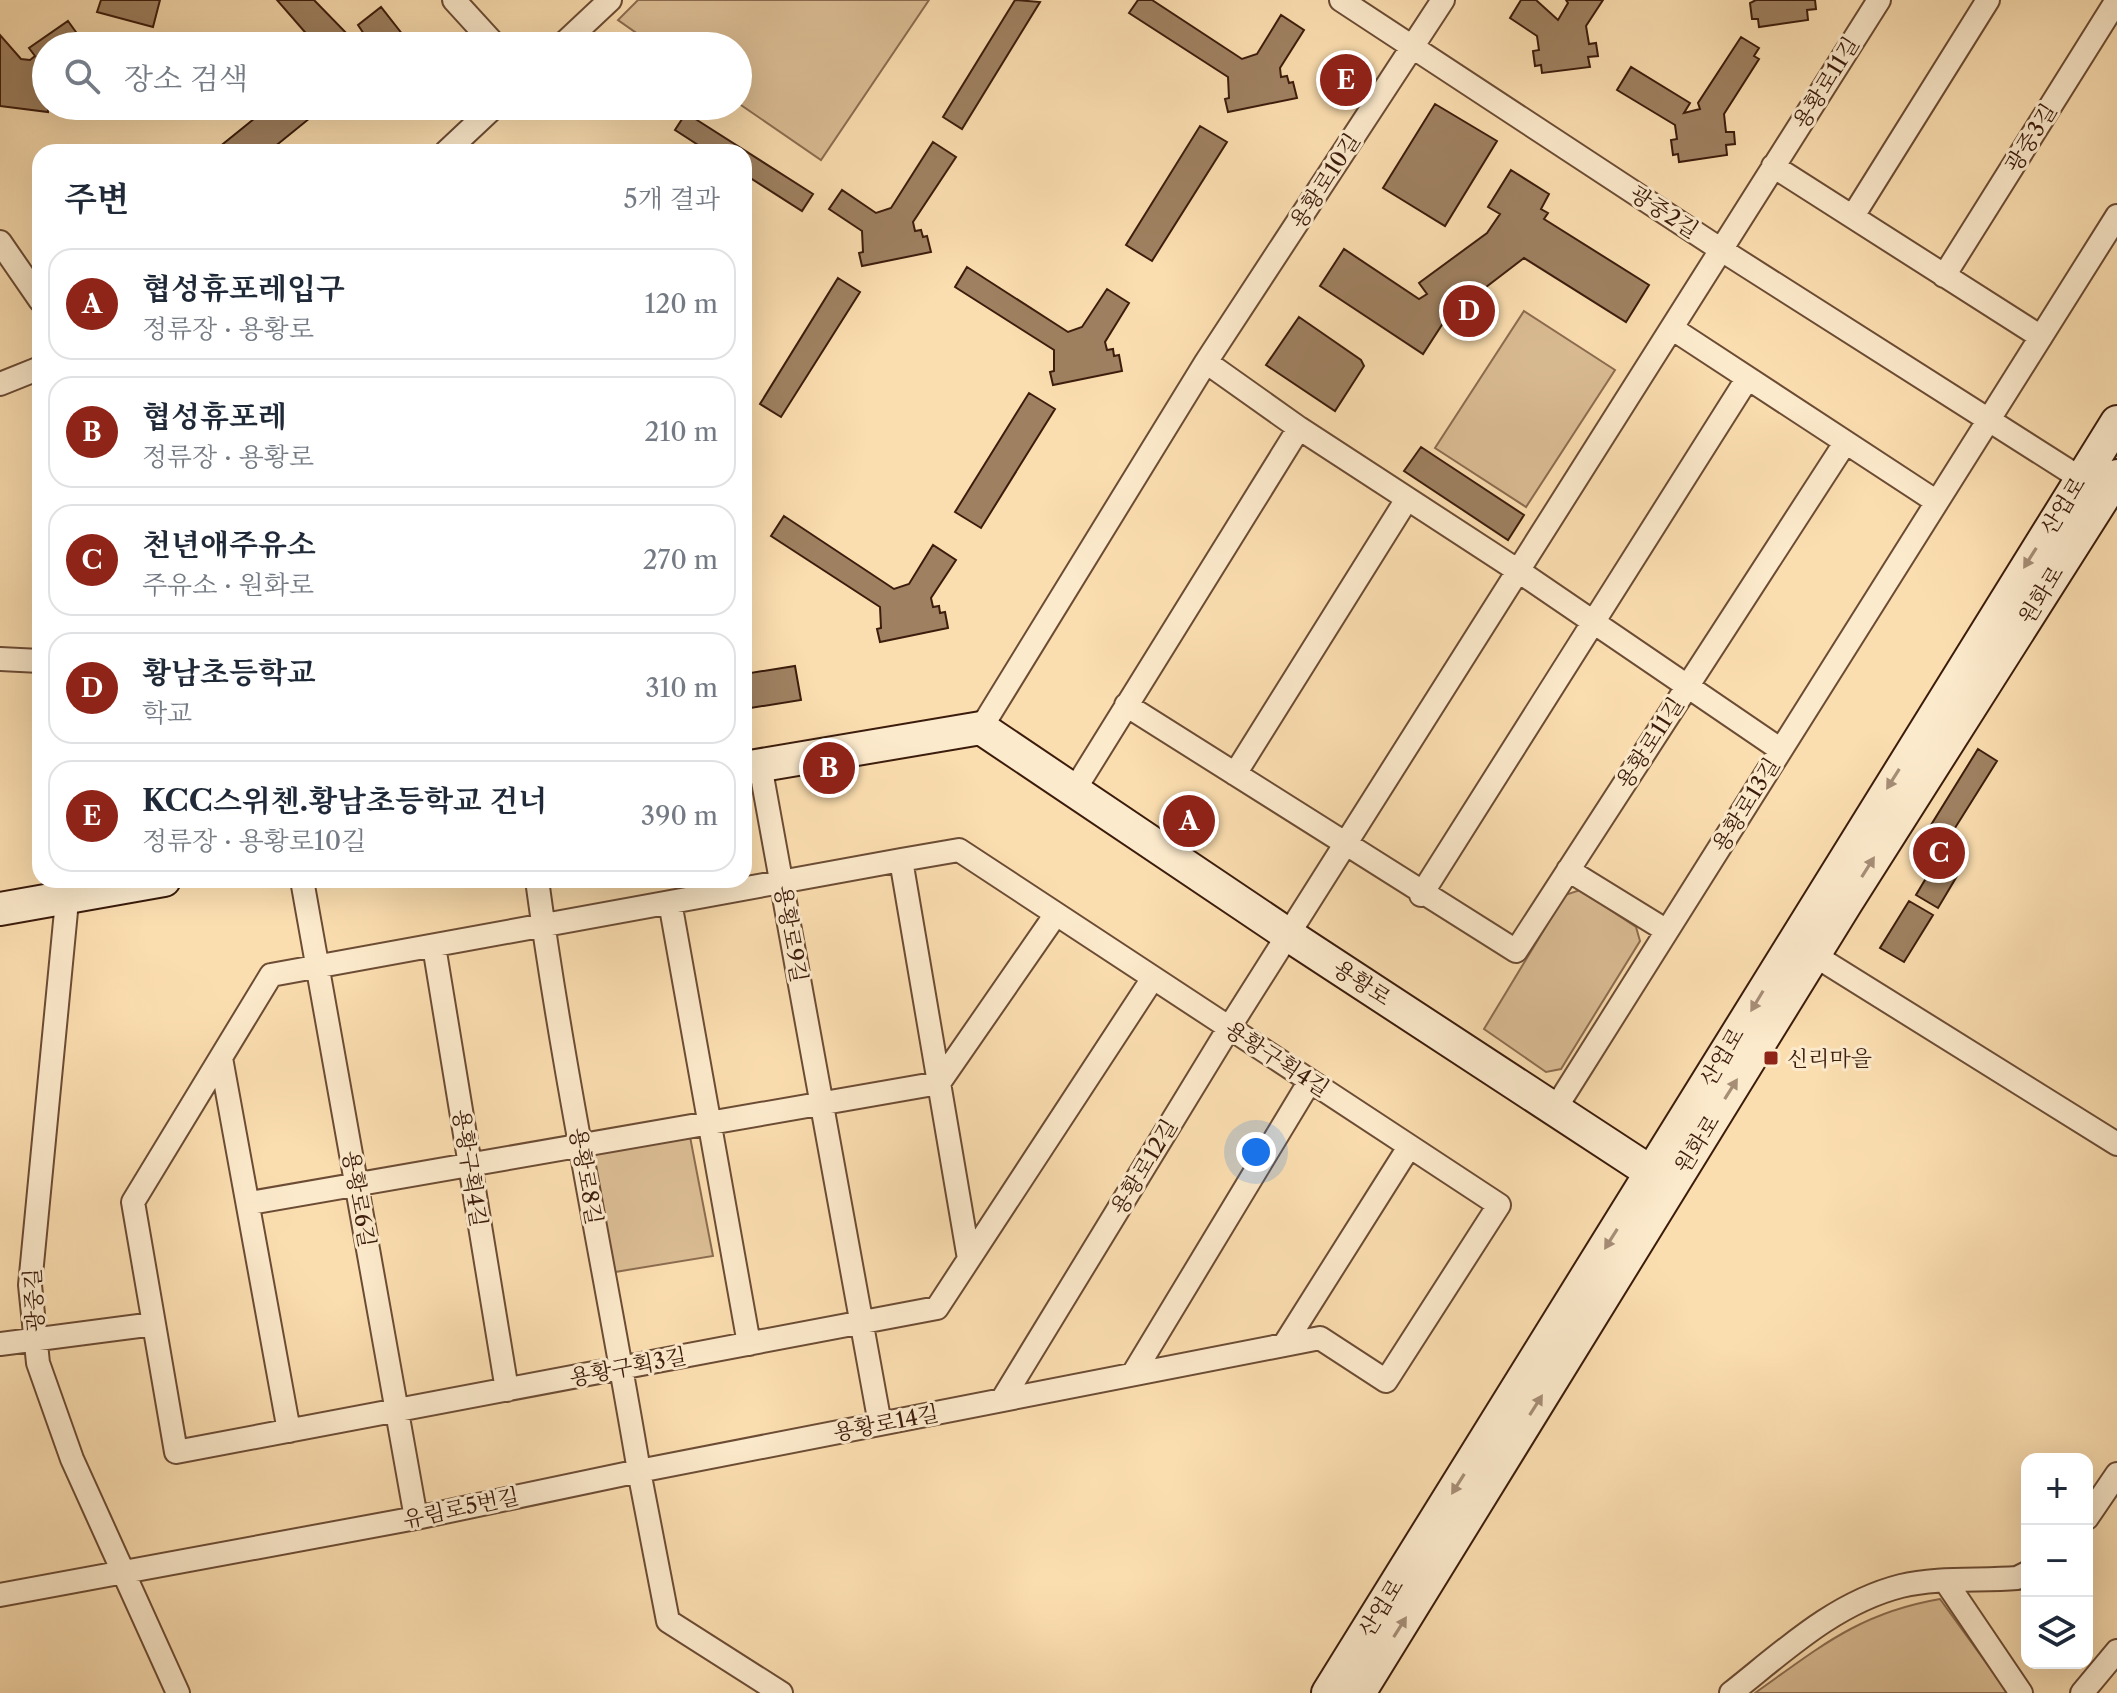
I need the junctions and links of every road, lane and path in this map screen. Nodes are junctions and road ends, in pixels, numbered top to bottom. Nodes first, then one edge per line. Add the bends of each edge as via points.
1 (454, 0) edge
2 (610, 0) edge
3 (1341, 0) edge
4 (1443, 0) edge
5 (1879, 0) edge
6 (1988, 0) edge
7 (2117, 0) edge
8 (483, 32) edge
9 (576, 32) edge
10 (1413, 48) junction
11 (480, 120) edge
12 (455, 144) edge
13 (1773, 166) junction
14 (1853, 216) junction
15 (2117, 216) edge
16 (0, 242) edge
17 (1720, 249) junction
18 (1944, 276) junction
19 (32, 288) edge
20 (1673, 329) junction
21 (2041, 337) junction
22 (1206, 362) junction
23 (32, 371) edge
24 (1747, 379) junction
25 (0, 384) edge
26 (1989, 419) junction
27 (2117, 422) edge
28 (1299, 428) junction
29 (1845, 443) junction
30 (2117, 476) edge
31 (2080, 478) junction
32 (1407, 499) junction
33 (1937, 502) junction
34 (1520, 572) junction
35 (1592, 623) junction
36 (0, 659) edge
37 (32, 661) edge
38 (1687, 686) junction
39 (1126, 705) junction
40 (981, 728) junction
41 (1781, 750) junction
42 (752, 766) edge
43 (1235, 774) junction
44 (1075, 789) junction
45 (1347, 846) junction
46 (901, 860) junction
47 (1568, 870) junction
48 (782, 882) junction
49 (752, 887) edge
50 (303, 888) edge
51 (538, 888) edge
52 (748, 888) edge
53 (68, 889) edge
54 (1421, 895) junction
55 (670, 902) junction
56 (0, 909) edge
57 (1056, 914) junction
58 (543, 926) junction
59 (1667, 931) junction
60 (1290, 936) junction
61 (434, 946) junction
62 (1814, 955) junction
63 (318, 967) junction
64 (1153, 978) junction
65 (1229, 1028) junction
66 (221, 1058) junction
67 (1310, 1081) junction
68 (939, 1083) junction
69 (822, 1103) junction
70 (1555, 1109) junction
71 (710, 1123) junction
72 (2117, 1144) edge
73 (580, 1145) junction
74 (1409, 1147) junction
75 (470, 1165) junction
76 (1652, 1173) junction
77 (357, 1185) junction
78 (250, 1203) junction
79 (1499, 1205) joint
80 (969, 1259) junction
81 (861, 1323) junction
82 (154, 1324) junction
83 (36, 1340) junction
84 (0, 1344) edge
85 (749, 1344) junction
86 (1284, 1345) junction
87 (621, 1368) junction
88 (1133, 1374) junction
89 (507, 1390) junction
90 (1002, 1400) junction
91 (397, 1410) junction
92 (880, 1424) junction
93 (289, 1431) junction
94 (639, 1471) junction
95 (2117, 1474) edge
96 (2093, 1509) edge
97 (416, 1518) junction
98 (122, 1571) junction
99 (2021, 1576) edge
100 (1946, 1582) junction
101 (0, 1595) edge
102 (2117, 1651) edge
103 (178, 1693) edge
104 (781, 1693) edge
105 (1328, 1693) edge
106 (1359, 1693) edge
107 (1731, 1693) edge
108 (2021, 1693) edge
109 (2082, 1693) edge

1 - 8 street
2 - 9 street
3 - 10 street, 광중2길
4 - 10 street, 용황로10길
5 - 13 street, 용황로11길
6 - 14 street
7 - 18 street, 광중3길
10 - 17 street, 광중2길
10 - 22 street, 용황로10길
11 - 12 street
13 - 14 street
13 - 17 street, 용황로11길
14 - 18 street
15 - 21 street, 용황로13길
16 - 19 street
17 - 20 street, 용황로11길
17 - 26 street, 광중2길
18 - 21 street
20 - 24 street
20 - 34 street, 용황로11길
21 - 26 street, 용황로13길
22 - 28 street
22 - 40 street, 용황로10길
23 - 25 street
24 - 29 street
24 - 35 street
26 - 31 street, 광중2길
26 - 33 street, 용황로13길
27 - 31 street, 산업로
28 - 32 street
28 - 39 street
29 - 33 street
29 - 38 street, 용황로11길
62 -> 30 street, 원화로
31 -> 76 street, 산업로
32 - 34 street
32 - 43 street
33 - 41 street, 용황로13길
34 - 35 street
34 - 45 street, 용황로11길
35 - 38 street
35 - 54 street
36 - 37 street
38 - 41 street
38 - 47 street, 용황로11길
39 - 43 street
39 - 44 street
40 - 42 street
40 - 44 street, 용황로
41 - 59 street, 용황로13길
42 - 48 street, 용황로9길
43 - 45 street
44 - 60 street, 용황로
45 - 54 street, 용황로11길
45 - 60 street, 용황로11길
46 - 48 street, 용황구획4길
46 - 57 street, 용황구획4길 via 959,850
46 - 68 street
47 - 54 street, 용황로11길 via 1516,951
47 - 59 street
48 - 49 street, 용황구획4길
48 - 69 street, 용황로9길
50 - 63 street, 용황로6길
51 - 58 street, 용황로8길
52 - 55 street, 용황구획4길
53 - 56 street
53 - 83 street, 광중길 via 30,1285
55 - 58 street, 용황구획4길
55 - 71 street
57 - 64 street, 용황구획4길
57 - 68 street
58 - 61 street, 용황구획4길
58 - 73 street, 용황로8길
59 - 70 street, 용황로13길
60 - 65 street, 용황로12길
60 - 70 street, 용황로
61 - 63 street, 용황구획4길
61 - 75 street, 용황구획4길
62 - 72 street
106 -> 62 street, 원화로
63 - 66 street, 용황구획4길 via 271,975
63 - 77 street, 용황로6길
64 - 65 street, 용황구획4길
64 - 80 street, 용황구획3길
65 - 67 street, 용황구획4길
65 - 90 street, 용황로12길
66 - 78 street
66 - 82 street, 용황구획4길 via 133,1202
67 - 74 street, 용황구획4길
67 - 88 street
68 - 69 street
68 - 80 street
69 - 71 street
69 - 81 street, 용황로9길
70 - 76 street, 용황로
71 - 73 street
71 - 85 street
73 - 75 street
73 - 87 street, 용황로8길
74 - 79 street, 용황구획4길
74 - 86 street
75 - 77 street
75 - 89 street, 용황구획4길
76 -> 105 street, 산업로
77 - 78 street
77 - 91 street, 용황로6길
78 - 93 street
79 - 86 street, 용황로14길 via 1386,1381 1320,1338
80 - 81 street, 용황구획3길 via 937,1308
81 - 85 street, 용황구획3길
81 - 92 street, 용황로9길
82 - 83 street
82 - 93 street, 용황구획3길 via 176,1452
83 - 84 street
83 - 98 street, 광중길 via 38,1363 72,1459
85 - 87 street, 용황구획3길
86 - 88 street, 용황로14길
87 - 89 street, 용황구획3길
87 - 94 street, 용황로8길
88 - 90 street, 용황로14길
89 - 91 street, 용황구획3길
90 - 92 street, 용황로14길
91 - 93 street, 용황구획3길
91 - 97 street, 용황로6길
92 - 94 street, 용황로14길
94 - 97 street, 유림로5번길
94 - 104 street via 668,1621
95 - 96 street
97 - 98 street, 유림로5번길
98 - 101 street, 유림로5번길
98 - 103 street, 광중길
99 - 100 street
100 - 107 street via 1902,1586 1858,1601
100 - 108 street
102 - 109 street

